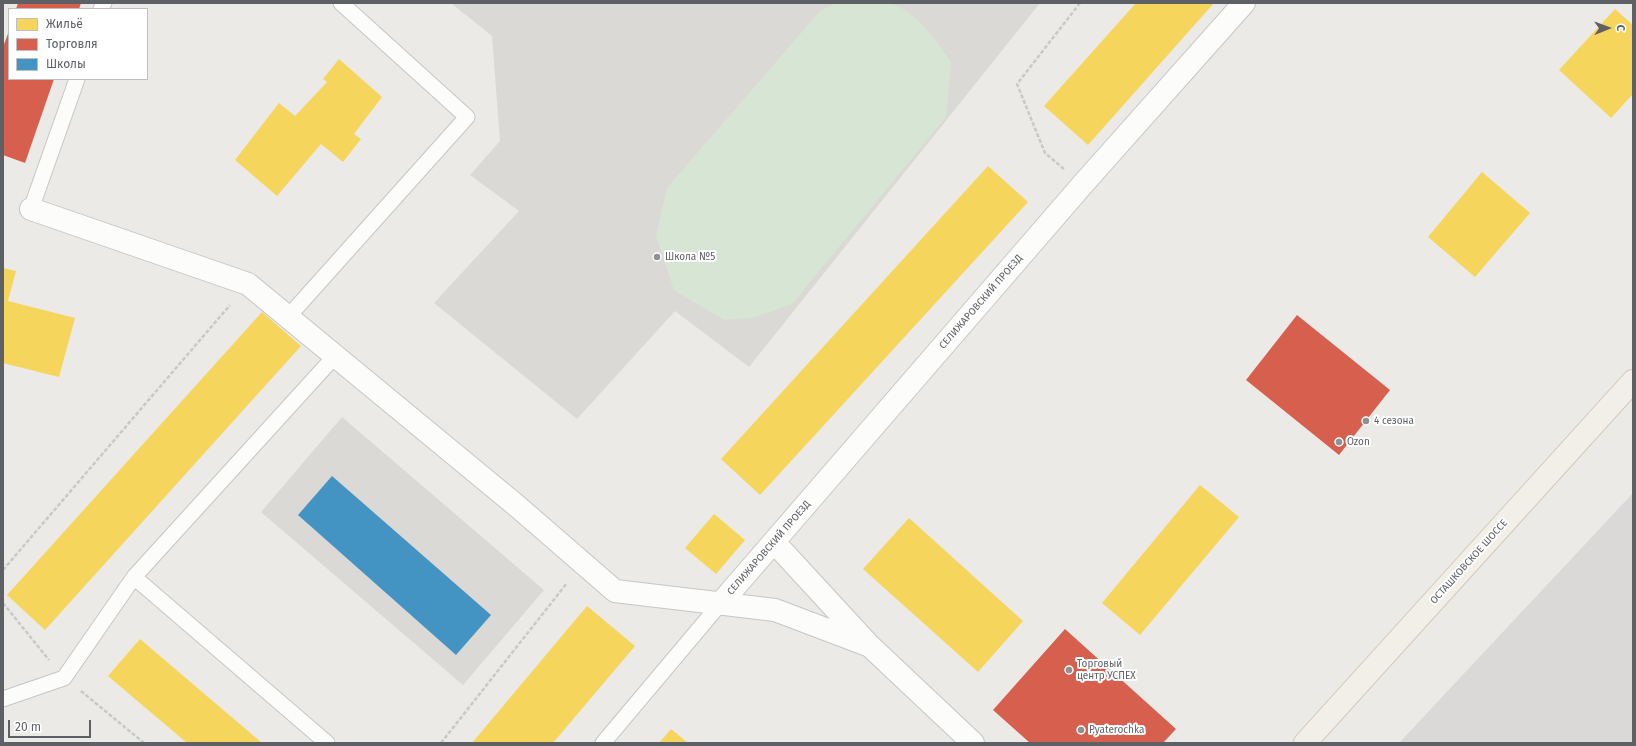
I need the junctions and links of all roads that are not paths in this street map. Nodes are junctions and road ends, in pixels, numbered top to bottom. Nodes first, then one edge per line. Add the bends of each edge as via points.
1 (341, 3) edge
2 (1244, 3) edge
3 (77, 80) edge
4 (31, 209) joint
5 (288, 317) junction
6 (335, 356) junction
7 (1633, 381) edge
8 (774, 542) junction
9 (134, 577) junction
10 (720, 604) junction
11 (870, 646) junction
12 (3, 699) edge
13 (327, 743) edge
14 (603, 743) edge
15 (973, 743) edge
16 (1305, 743) edge

1 - 5 lane via 467,117
2 - 8 street, СЕЛИЖАРОВСКИЙ ПРОЕЗД via 1083,184
3 - 4 lane
4 - 5 street via 248,284
5 - 6 street
6 - 9 lane
6 - 10 street via 615,591
7 - 16 main road, ОСТАШКОВСКОЕ ШОССЕ
8 - 10 street, СЕЛИЖАРОВСКИЙ ПРОЕЗД
8 - 11 street
9 - 12 lane via 64,678
9 - 13 lane
10 - 11 street via 775,610
10 - 14 lane
11 - 15 street

